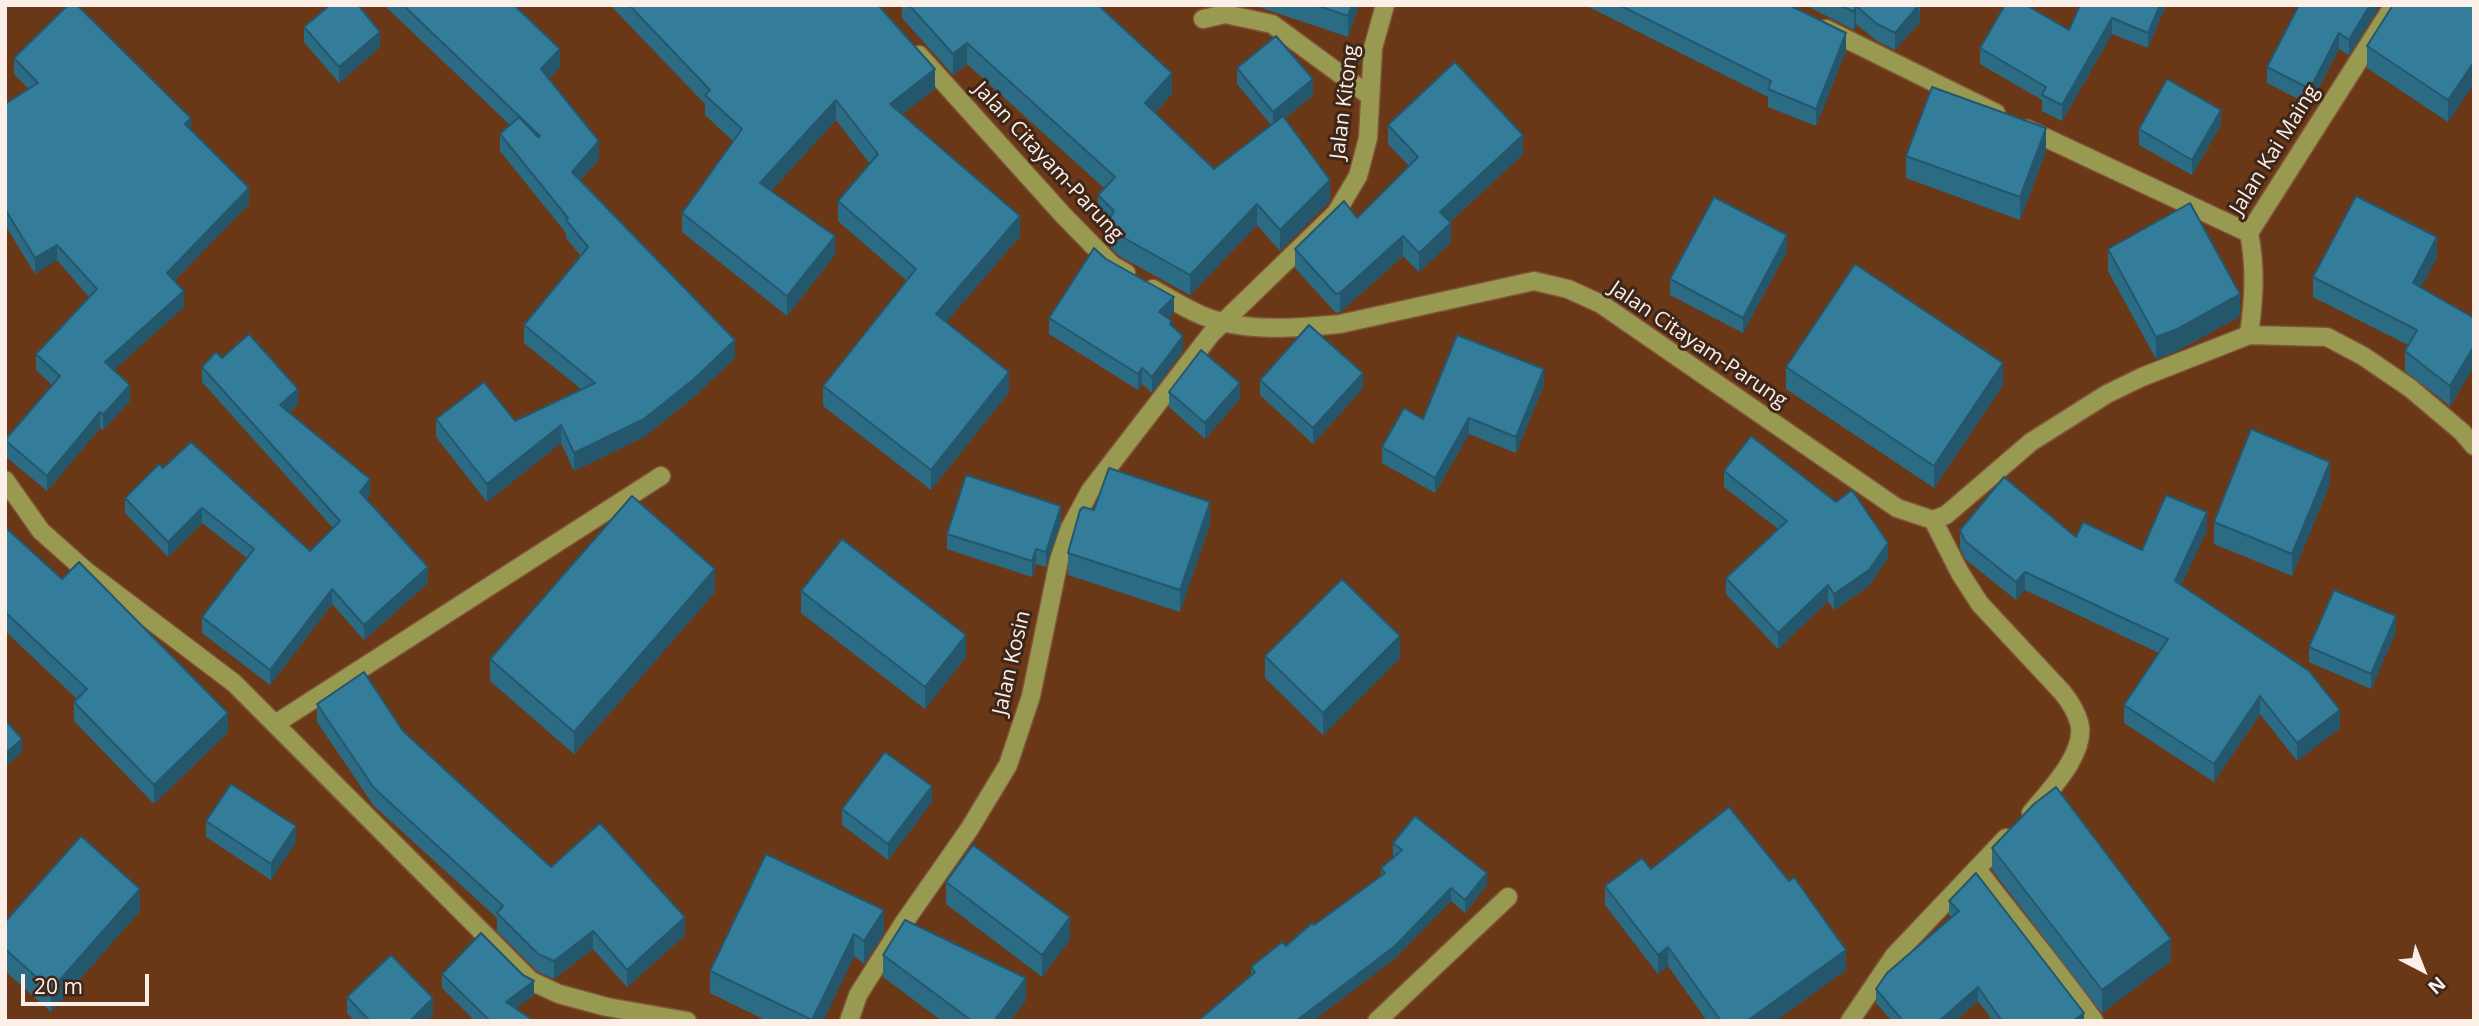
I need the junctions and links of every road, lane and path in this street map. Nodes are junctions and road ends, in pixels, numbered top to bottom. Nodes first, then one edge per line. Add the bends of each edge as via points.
1 (1385, 5) edge
2 (2394, 5) edge
3 (1203, 19) dead end
4 (1812, 22) edge
5 (911, 46) edge
6 (1370, 96) junction
7 (2249, 233) junction
8 (1224, 321) junction
9 (2249, 335) junction
10 (2474, 446) edge
11 (661, 475) dead end
12 (5, 480) edge
13 (1933, 520) junction
14 (275, 724) junction
15 (1977, 869) junction
16 (1508, 897) dead end
17 (687, 1021) edge
18 (849, 1021) edge
19 (1377, 1021) edge
20 (1850, 1021) edge
21 (2094, 1021) edge

1 - 6 street, Jalan Kitong via 1373,48
2 - 7 street, Jalan Kai Maing
3 - 6 street via 1225,13 1272,23
4 - 7 street
5 - 8 street, Jalan Citayam-Parung via 1112,265 1202,315
6 - 8 street, Jalan Kitong via 1368,138 1358,176 1336,212
7 - 9 street, Jalan Kai Maing via 2255,263
8 - 13 street, Jalan Citayam-Parung via 1257,327 1340,324 1534,281 1569,289 1601,304 1897,508
8 - 18 street, Jalan Kosin via 1090,491 1070,528 1031,696 1008,765 858,996
9 - 10 street via 2327,337 2410,388
9 - 13 street via 2107,394 2031,442 1946,515
11 - 14 street
12 - 14 street via 41,531 86,571 234,683
13 - 15 street via 1980,604 2063,693 2080,725 2079,742 2055,784
14 - 17 street via 531,981 571,998
15 - 20 street via 1894,956
15 - 21 street
16 - 19 street

